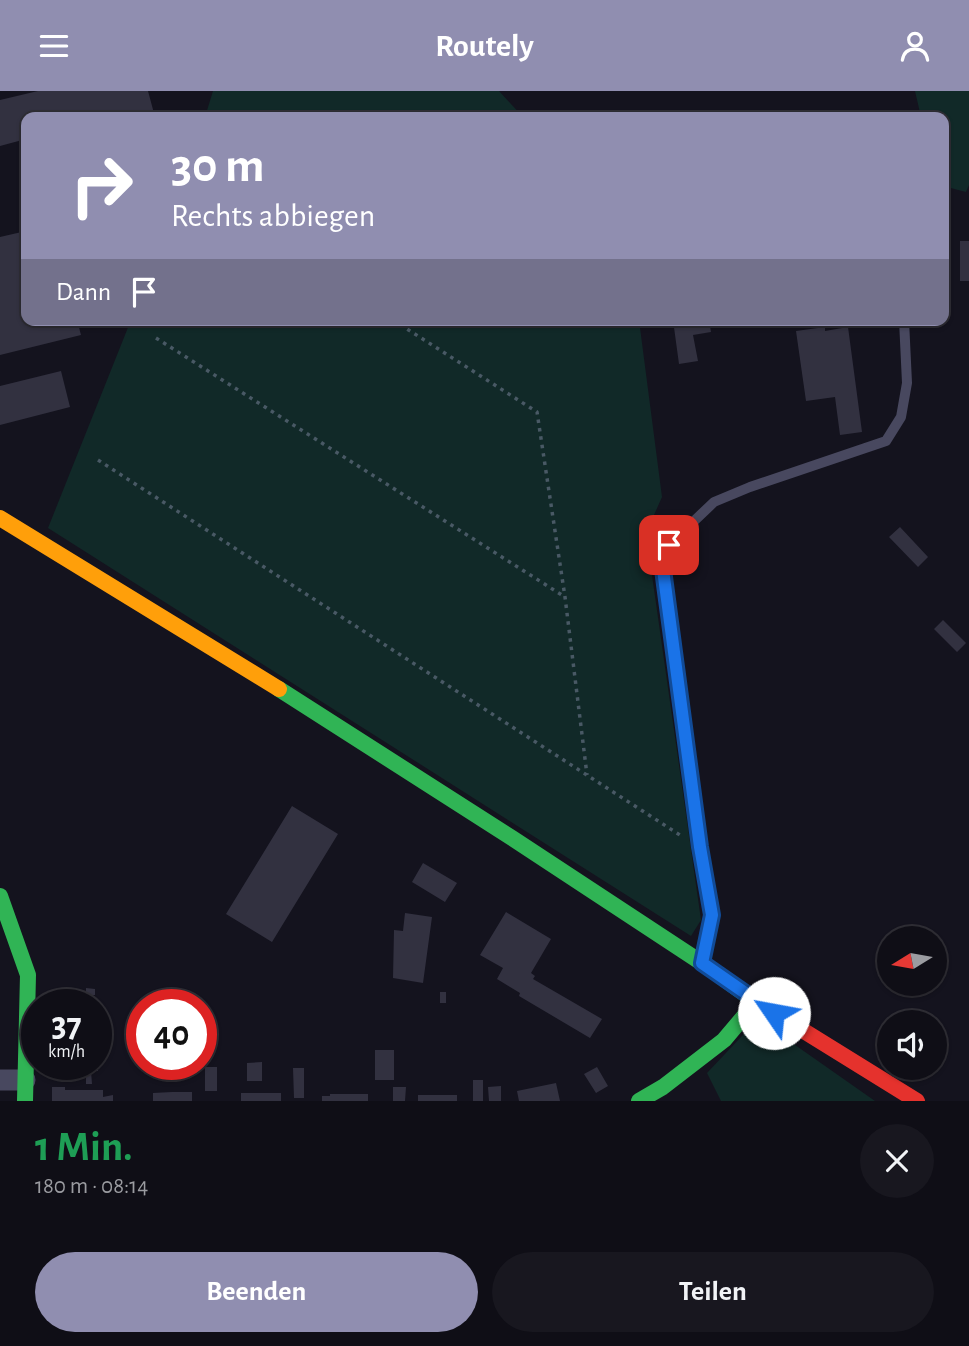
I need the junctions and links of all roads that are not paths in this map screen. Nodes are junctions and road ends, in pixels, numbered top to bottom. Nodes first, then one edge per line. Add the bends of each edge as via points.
1 (904, 326) edge
2 (0, 518) edge
3 (0, 895) edge
4 (702, 963) junction
5 (756, 1002) junction
6 (0, 1080) edge
7 (25, 1091) edge
8 (639, 1101) edge
9 (917, 1101) edge

1 - 4 lane via 907,383 901,417 886,441 714,502 663,555 712,915
2 - 4 street via 274,686
3 - 7 street via 28,975
4 - 5 street
5 - 8 street via 724,1040
5 - 9 street
6 - 7 street

